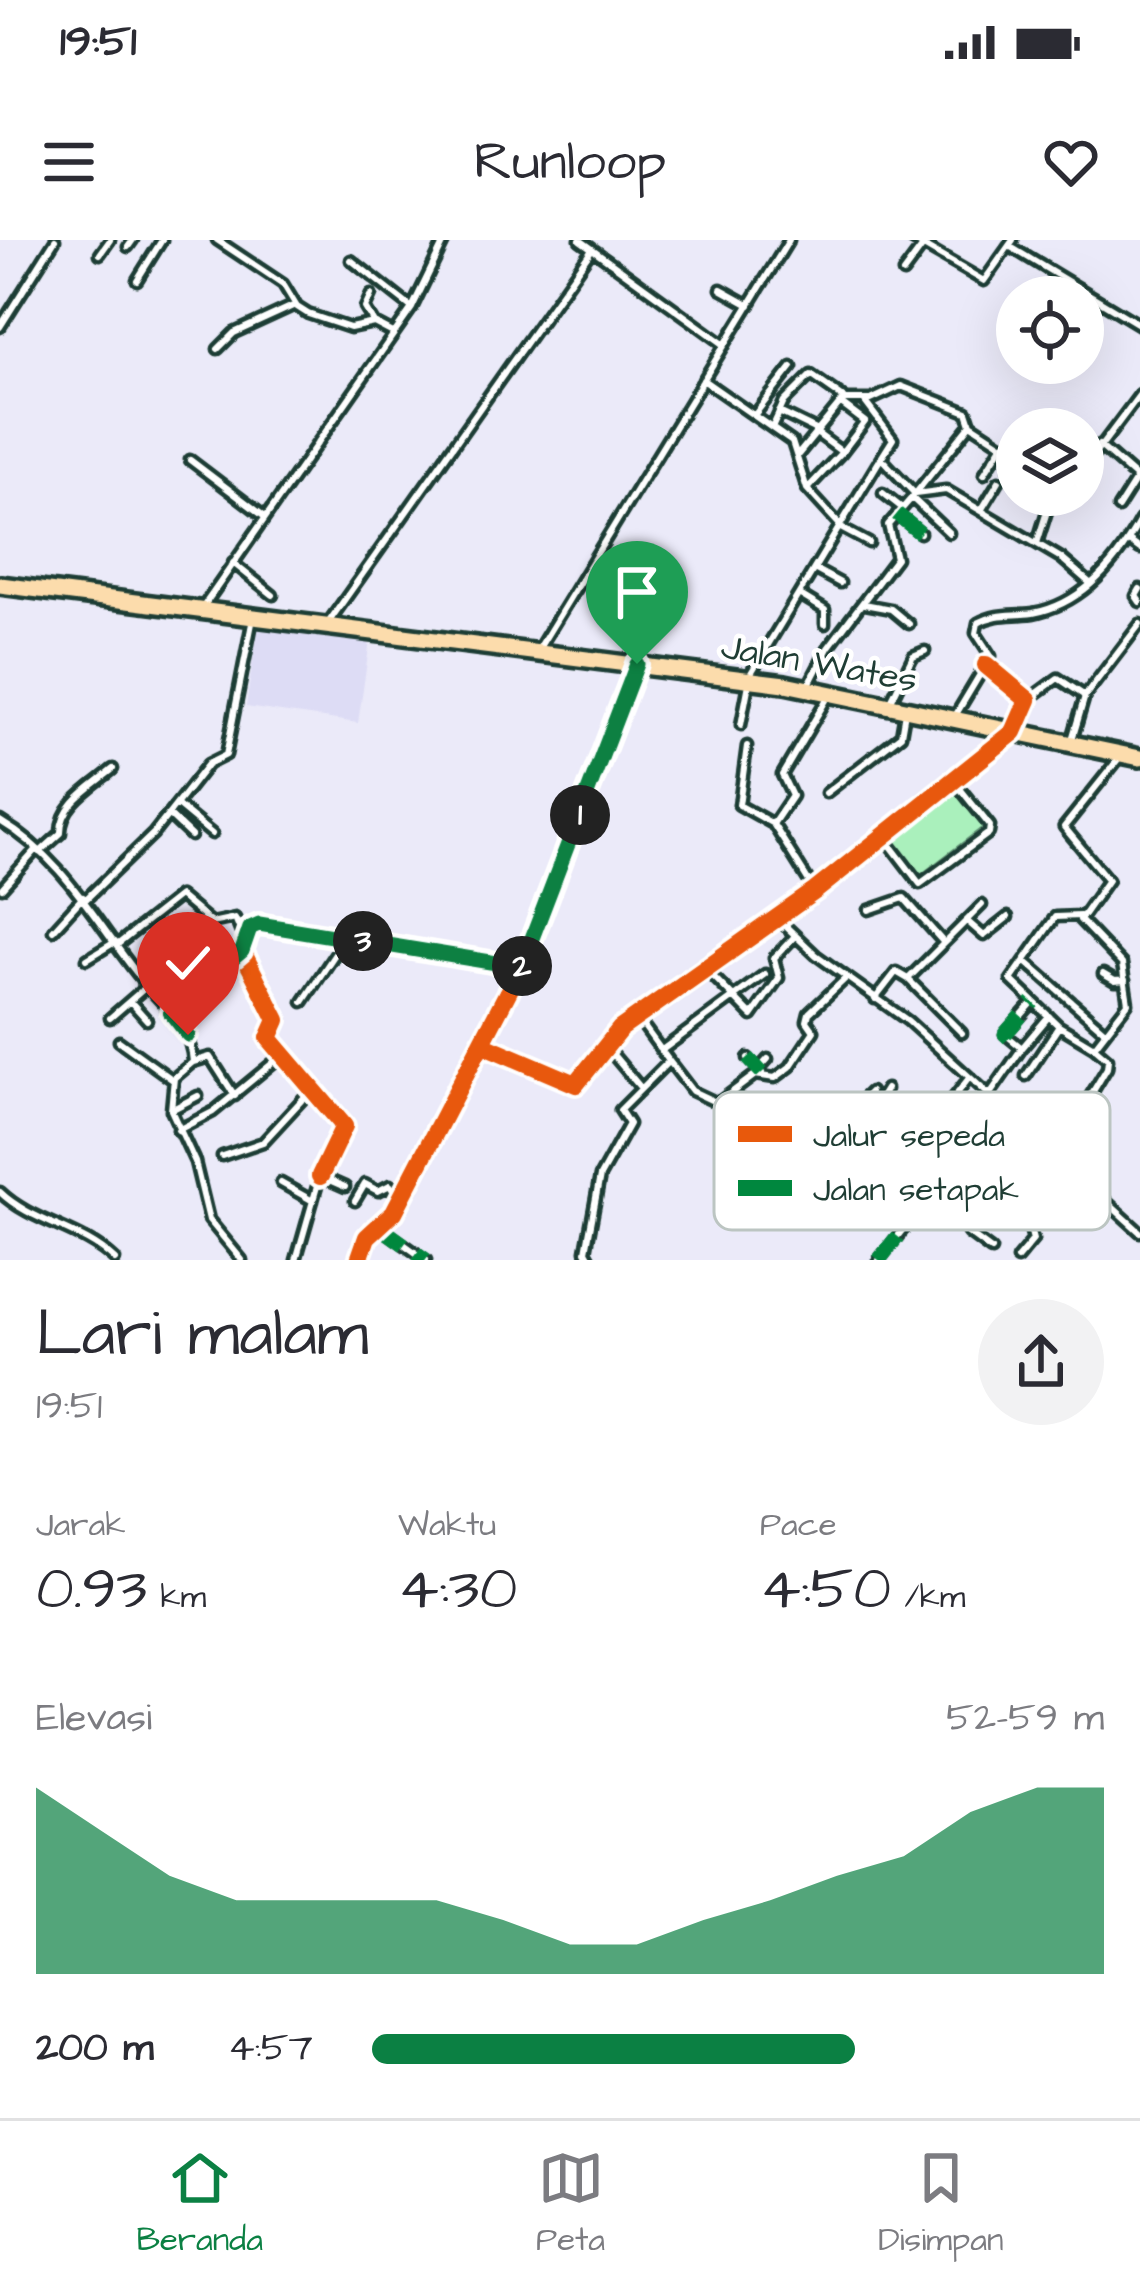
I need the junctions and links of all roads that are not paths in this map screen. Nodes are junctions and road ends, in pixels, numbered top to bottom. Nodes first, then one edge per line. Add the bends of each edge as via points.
1 (55, 240) edge
2 (110, 240) edge
3 (162, 240) edge
4 (217, 240) edge
5 (236, 240) edge
6 (445, 240) edge
7 (580, 240) edge
8 (789, 240) edge
9 (913, 240) edge
10 (1011, 243) edge
11 (922, 246) junction
12 (229, 248) junction
13 (592, 249) junction
14 (100, 254) dead end
15 (351, 260) dead end
16 (903, 273) dead end
17 (136, 280) dead end
18 (721, 290) dead end
19 (371, 295) dead end
20 (750, 304) junction
21 (295, 305) junction
22 (412, 308) junction
23 (374, 322) junction
24 (1140, 326) edge
25 (0, 327) edge
26 (393, 333) junction
27 (724, 345) junction
28 (218, 349) dead end
29 (792, 367) dead end
30 (703, 380) junction
31 (1140, 394) edge
32 (842, 401) junction
33 (864, 401) junction
34 (779, 412) junction
35 (755, 413) junction
36 (971, 424) junction
37 (773, 426) junction
38 (815, 431) junction
39 (1104, 439) edge
40 (996, 440) edge
41 (1104, 449) edge
42 (842, 452) junction
43 (996, 455) edge
44 (797, 456) junction
45 (881, 458) junction
46 (190, 460) dead end
47 (984, 474) dead end
48 (1138, 479) edge
49 (996, 486) edge
50 (807, 489) junction
51 (883, 494) dead end
52 (913, 496) junction
53 (1118, 508) dead end
54 (982, 509) junction
55 (900, 511) junction
56 (1046, 516) edge
57 (265, 517) junction
58 (1140, 520) edge
59 (839, 525) junction
60 (920, 533) dead end
61 (949, 533) dead end
62 (1129, 541) junction
63 (869, 543) dead end
64 (1037, 543) junction
65 (1140, 549) edge
66 (233, 563) junction
67 (816, 570) junction
68 (0, 583) edge
69 (840, 584) dead end
70 (1091, 584) junction
71 (1140, 589) edge
72 (273, 595) dead end
73 (802, 596) junction
74 (1140, 602) edge
75 (864, 604) junction
76 (203, 609) junction
77 (254, 618) junction
78 (302, 621) junction
79 (328, 623) junction
80 (825, 624) dead end
81 (910, 624) dead end
82 (1140, 624) edge
83 (538, 650) junction
84 (925, 651) dead end
85 (637, 664) junction
86 (986, 665) junction
87 (748, 680) junction
88 (807, 688) junction
89 (830, 693) junction
90 (1085, 696) junction
91 (1028, 700) junction
92 (898, 707) junction
93 (953, 719) junction
94 (741, 724) dead end
95 (1014, 732) junction
96 (1071, 743) junction
97 (747, 746) dead end
98 (1121, 754) junction
99 (1140, 758) edge
100 (113, 769) dead end
101 (954, 781) junction
102 (826, 793) dead end
103 (177, 805) junction
104 (169, 815) junction
105 (0, 821) edge
106 (773, 824) junction
107 (212, 834) dead end
108 (191, 836) dead end
109 (884, 837) junction
110 (39, 850) junction
111 (920, 884) junction
112 (2, 887) edge
113 (815, 891) junction
114 (901, 897) junction
115 (85, 898) junction
116 (982, 905) dead end
117 (869, 910) dead end
118 (1080, 916) junction
119 (1008, 917) dead end
120 (777, 918) junction
121 (968, 922) junction
122 (53, 930) dead end
123 (794, 937) junction
124 (339, 938) junction
125 (244, 940) junction
126 (116, 944) junction
127 (944, 944) junction
128 (242, 951) junction
129 (87, 959) dead end
130 (1025, 962) junction
131 (521, 967) junction
132 (707, 970) junction
133 (765, 974) dead end
134 (1103, 974) dead end
135 (846, 978) junction
136 (908, 979) junction
137 (1125, 980) junction
138 (147, 986) junction
139 (875, 999) junction
140 (130, 1001) junction
141 (303, 1002) dead end
142 (733, 1002) junction
143 (1033, 1002) junction
144 (170, 1012) junction
145 (1048, 1016) junction
146 (637, 1017) junction
147 (110, 1018) dead end
148 (147, 1021) dead end
149 (1059, 1026) junction
150 (1105, 1031) junction
151 (962, 1033) dead end
152 (119, 1041) dead end
153 (482, 1044) junction
154 (604, 1044) junction
155 (1094, 1047) junction
156 (1022, 1048) junction
157 (662, 1050) junction
158 (280, 1057) junction
159 (748, 1058) dead end
160 (768, 1059) dead end
161 (669, 1061) junction
162 (193, 1062) junction
163 (760, 1071) junction
164 (1026, 1076) dead end
165 (970, 1078) junction
166 (173, 1081) junction
167 (641, 1088) junction
168 (886, 1089) dead end
169 (311, 1090) junction
170 (732, 1092) edge
171 (884, 1092) edge
172 (959, 1092) edge
173 (984, 1092) edge
174 (988, 1092) edge
175 (1093, 1092) edge
176 (198, 1096) dead end
177 (235, 1096) junction
178 (714, 1100) edge
179 (171, 1110) junction
180 (178, 1130) junction
181 (221, 1156) dead end
182 (320, 1176) junction
183 (280, 1183) dead end
184 (345, 1186) dead end
185 (0, 1194) edge
186 (400, 1200) junction
187 (313, 1201) junction
188 (355, 1201) dead end
189 (1110, 1204) edge
190 (380, 1227) junction
191 (900, 1230) edge
192 (967, 1230) edge
193 (1031, 1230) edge
194 (1140, 1232) edge
195 (991, 1250) dead end
196 (1017, 1259) edge
197 (116, 1260) edge
198 (242, 1260) edge
199 (296, 1260) edge
200 (359, 1260) edge
201 (426, 1260) edge
202 (591, 1260) edge
203 (879, 1260) edge

1 - 25 street
2 - 14 street
3 - 17 street
4 - 12 street
5 - 12 street
6 - 22 street
7 - 13 street
8 - 20 street
9 - 11 street
10 - 11 street via 984,281
10 - 24 street
11 - 16 street
12 - 21 street via 283,284
13 - 27 street
13 - 79 street
15 - 22 street
18 - 20 street
19 - 23 street via 365,308
20 - 27 street
21 - 23 street via 341,326
21 - 28 street
22 - 26 street
23 - 26 street
26 - 57 street
27 - 30 street
29 - 35 street
30 - 35 street
30 - 83 street
31 - 39 street
32 - 33 street
32 - 34 street via 814,374
32 - 38 street
32 - 42 street via 866,422
33 - 36 street via 906,386 967,412
33 - 45 street via 893,439
34 - 37 street
34 - 38 street
35 - 37 street
36 - 40 street
36 - 52 street
37 - 44 street
38 - 42 street
38 - 44 street
41 - 48 street
42 - 50 street
43 - 47 street
44 - 50 street
45 - 52 street
45 - 59 street
46 - 57 street
48 - 53 street
49 - 54 street
50 - 59 street
51 - 55 street
52 - 54 street via 942,489
52 - 55 street
52 - 61 street
54 - 64 street
55 - 60 street
55 - 75 street via 888,525 896,558
56 - 64 street
57 - 66 street
58 - 62 street
59 - 63 street
59 - 67 street
62 - 65 street
62 - 70 street
64 - 70 street
66 - 72 street
66 - 76 street
67 - 69 street
67 - 73 street
68 - 76 highway
70 - 86 street via 1065,602 980,621 976,633 992,652
71 - 74 street
73 - 80 street via 825,610
73 - 87 street
75 - 81 street
75 - 88 street
76 - 77 highway
76 - 78 highway
77 - 78 highway
77 - 103 street via 227,752
78 - 79 highway, Jalan Wates
79 - 83 highway, Jalan Wates
82 - 90 street
83 - 85 highway, Jalan Wates
84 - 92 street via 913,656
85 - 87 highway, Jalan Wates
85 - 131 street
86 - 91 street
86 - 93 street
87 - 88 highway, Jalan Wates
87 - 94 street
88 - 89 highway, Jalan Wates
89 - 92 highway, Jalan Wates
89 - 106 street via 782,775 792,796
90 - 91 street via 1058,678
90 - 96 street
91 - 95 street
92 - 93 highway, Jalan Wates
92 - 102 street via 901,735
93 - 95 highway, Jalan Wates
95 - 96 highway, Jalan Wates
95 - 101 street
96 - 98 highway, Jalan Wates
97 - 106 street via 739,805
98 - 99 highway, Jalan Wates
98 - 118 street via 1064,827 1108,880
100 - 110 street via 62,815 61,833
101 - 109 street
101 - 111 street via 991,830
103 - 104 street
103 - 107 street
104 - 108 street
104 - 115 street
105 - 110 street
106 - 113 street
109 - 111 street
109 - 113 street
110 - 112 street
110 - 115 street
111 - 114 street
113 - 120 street
114 - 117 street
114 - 127 street
115 - 122 street
115 - 126 street
116 - 121 street
118 - 130 street via 1054,916
118 - 137 street via 1122,964
119 - 121 street via 984,936
120 - 123 street
120 - 132 street
121 - 127 street
123 - 135 street
123 - 142 street via 774,958 779,978 752,1016
124 - 125 street via 259,924
124 - 131 street
124 - 141 street
125 - 126 street via 235,918 211,922 179,896
125 - 128 street
126 - 129 street
126 - 138 street
127 - 136 street
128 - 144 street
128 - 158 street via 277,1020 268,1036
130 - 143 street via 1011,980
130 - 150 street
131 - 153 street
132 - 142 street
132 - 146 street
133 - 142 street
134 - 137 street
135 - 139 street
135 - 163 street via 809,1012 814,1030 790,1067 775,1078
136 - 139 street via 896,972
136 - 151 street
137 - 150 street via 1126,1006
138 - 140 street
138 - 144 street
139 - 165 street
140 - 147 street
140 - 148 street
142 - 157 street
143 - 145 street
143 - 156 street via 1005,1034
144 - 162 street via 188,1035
145 - 149 street
145 - 156 street
146 - 154 street
146 - 157 street
149 - 155 street
149 - 164 street
150 - 155 street
152 - 166 street
153 - 154 street via 573,1085
153 - 186 street
154 - 167 street
155 - 175 street via 1108,1059
156 - 174 street
157 - 161 street
158 - 169 street
158 - 177 street
159 - 163 street
160 - 163 street
161 - 167 street
161 - 178 street via 692,1091
162 - 166 street
162 - 177 street via 210,1057
163 - 170 street
165 - 172 street
165 - 173 street
166 - 179 street
167 - 202 street via 620,1110 628,1127 600,1176
168 - 171 street
169 - 181 street via 263,1142
169 - 182 street via 344,1126
176 - 179 street
177 - 180 street
179 - 180 street
180 - 198 street via 209,1220
182 - 184 street
182 - 187 street
183 - 187 street
185 - 197 street
186 - 188 street via 390,1186 377,1191 366,1184
186 - 190 street
187 - 199 street
189 - 194 street
190 - 200 street
190 - 201 street
191 - 203 street
192 - 195 street
193 - 196 street

